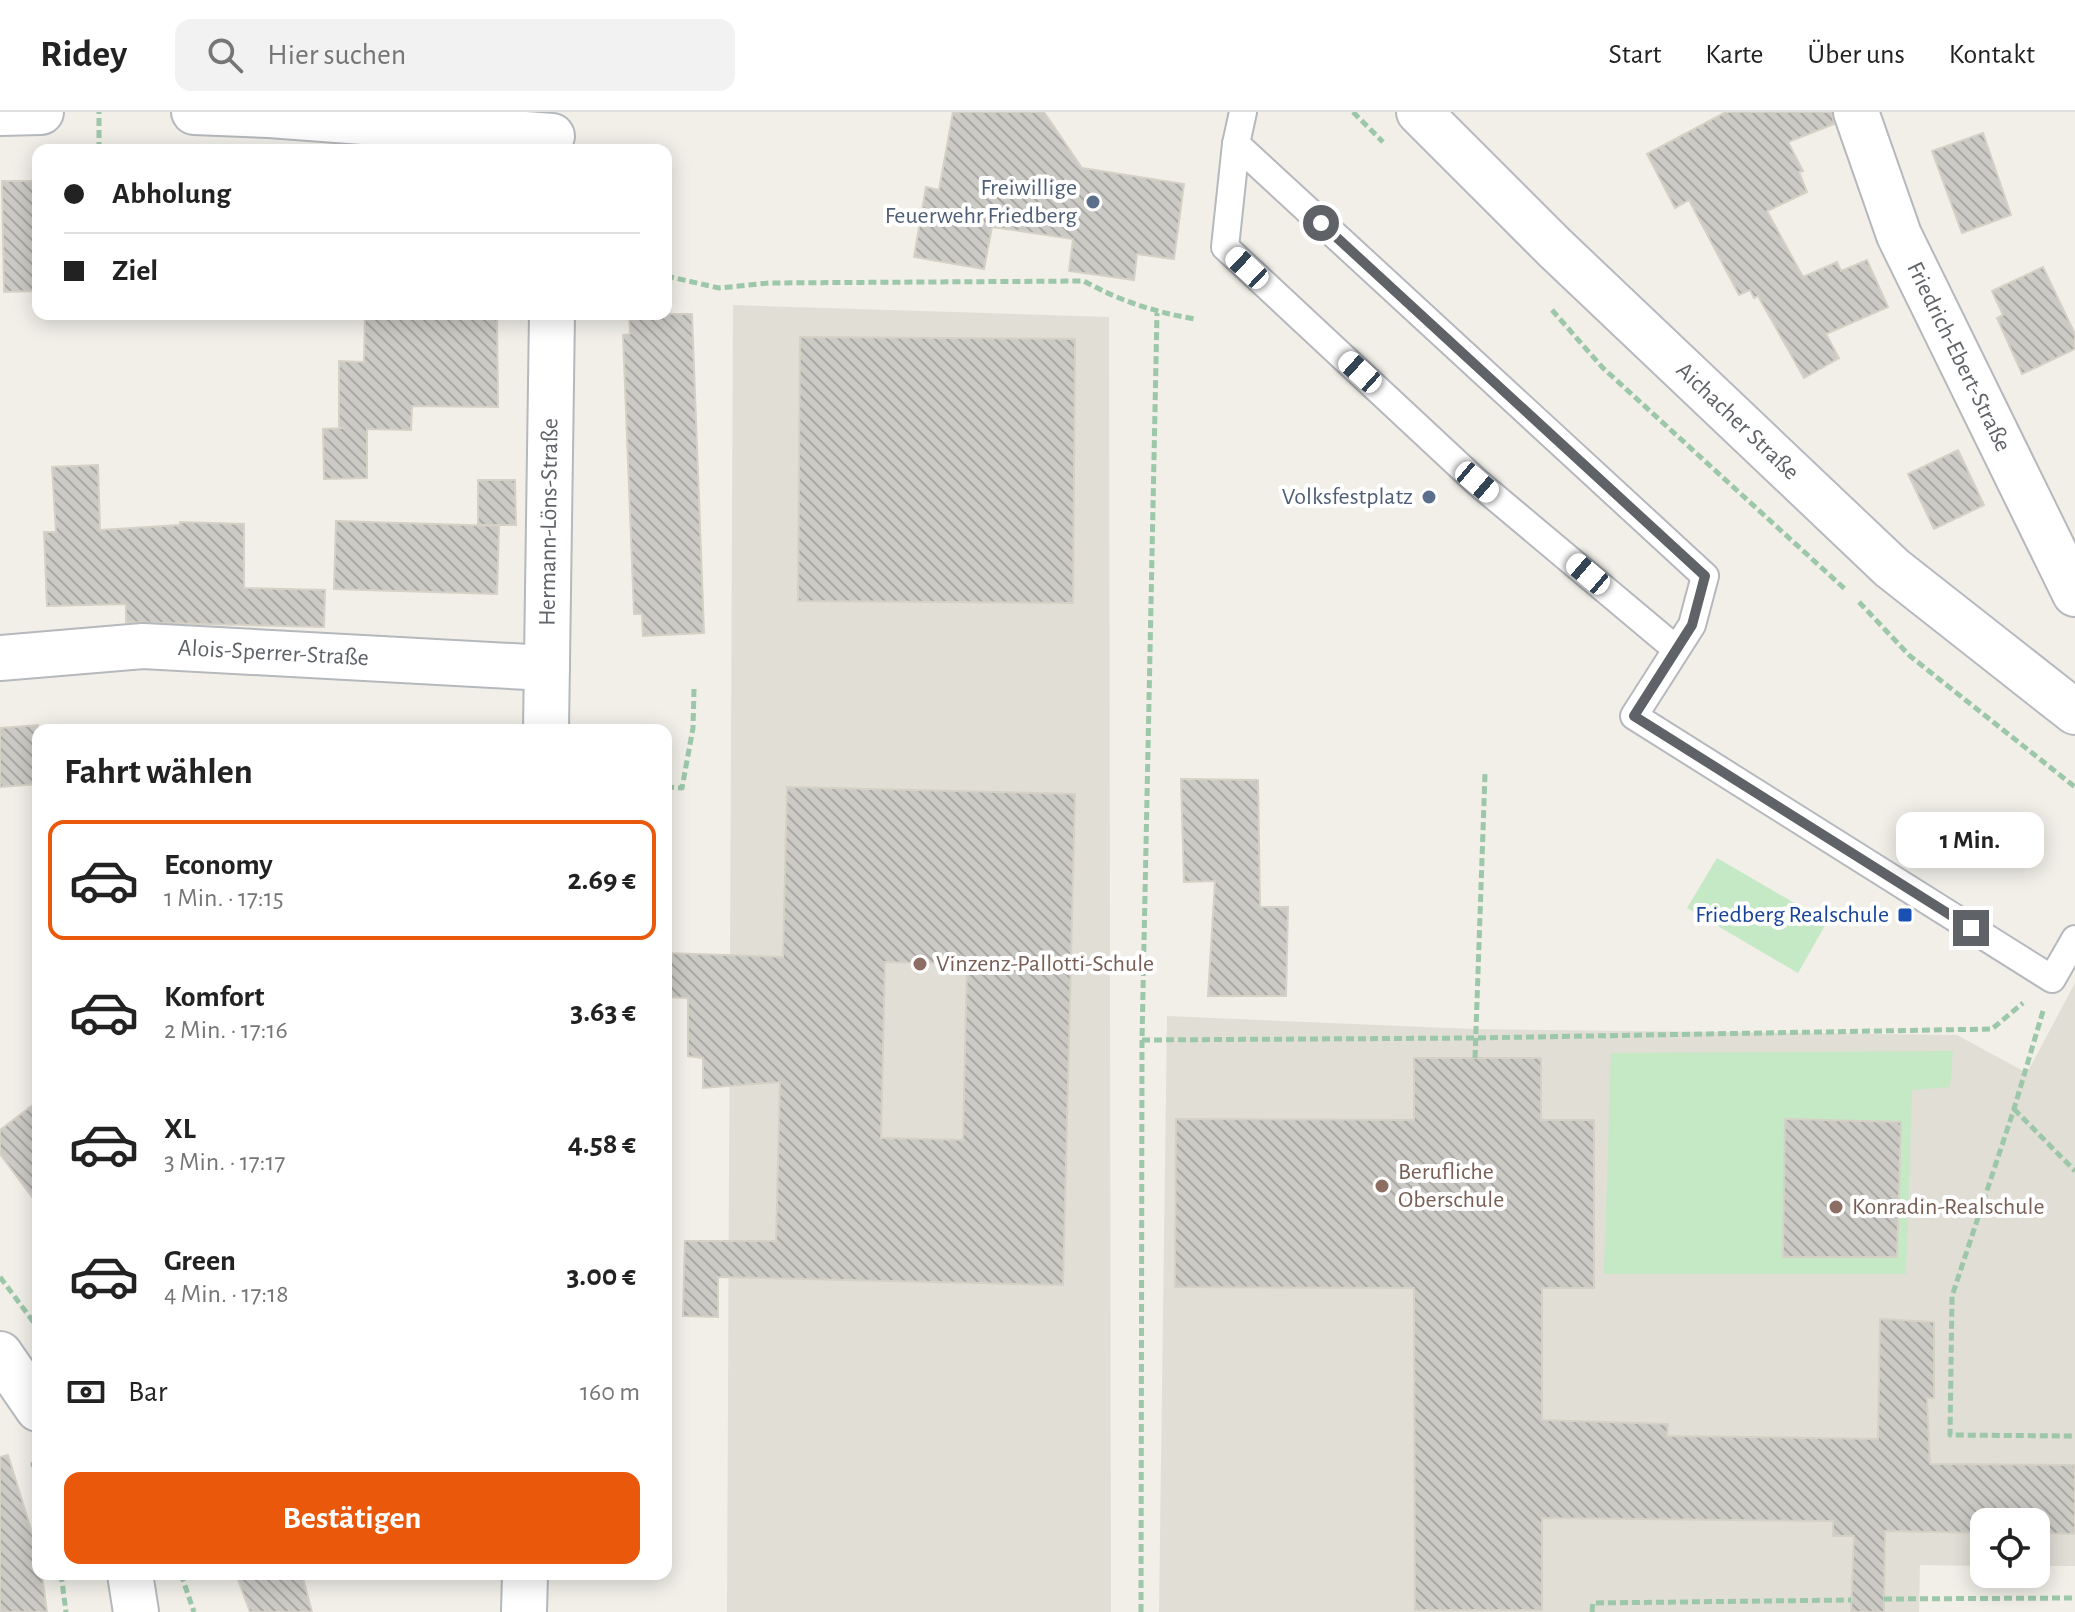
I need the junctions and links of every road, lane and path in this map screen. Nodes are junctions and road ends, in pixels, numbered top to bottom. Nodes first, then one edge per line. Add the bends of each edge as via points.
1 (41, 112) edge
2 (99, 112) edge
3 (194, 112) edge
4 (1243, 112) edge
5 (1419, 112) edge
6 (1856, 112) edge
7 (0, 113) edge
8 (553, 133) edge
9 (99, 144) edge
10 (1236, 144) junction
11 (672, 277) edge
12 (1157, 313) junction
13 (1195, 319) dead end
14 (552, 320) edge
15 (2075, 594) edge
16 (1676, 649) junction
17 (0, 658) edge
18 (547, 668) junction
19 (694, 689) dead end
20 (2075, 712) edge
21 (546, 724) edge
22 (1485, 774) dead end
23 (672, 787) edge
24 (2075, 939) edge
25 (2052, 979) junction
26 (1992, 1029) dead end
27 (1474, 1038) junction
28 (1142, 1040) junction
29 (1475, 1058) dead end
30 (2014, 1109) junction
31 (2075, 1171) edge
32 (0, 1277) edge
33 (32, 1320) edge
34 (0, 1354) edge
35 (32, 1400) edge
36 (2075, 1436) edge
37 (62, 1580) edge
38 (131, 1580) edge
39 (183, 1580) edge
40 (525, 1580) edge
41 (2075, 1598) edge
42 (1884, 1599) dead end
43 (1851, 1600) dead end
44 (66, 1612) edge
45 (136, 1612) edge
46 (194, 1612) edge
47 (524, 1612) edge
48 (1141, 1612) edge
49 (1592, 1612) edge

1 - 7 street
2 - 9 path
3 - 8 street
4 - 10 lane
5 - 20 street, Aichacher Straße via 1892,568
6 - 15 street, Friedrich-Ebert-Straße via 1899,235
10 - 16 lane via 1225,247 1477,482
10 - 16 lane via 1705,576 1692,625
11 - 12 path via 719,288 769,283 1084,281
12 - 13 path
12 - 28 path
14 - 18 street, Hermann-Löns-Straße
16 - 25 lane via 1634,716
17 - 18 street, Alois-Sperrer-Straße via 143,646
18 - 21 street, Hermann-Löns-Straße
19 - 23 path via 682,788
22 - 27 path
24 - 25 lane
25 - 30 path
26 - 27 path
27 - 28 path
27 - 29 path
28 - 48 path
30 - 31 path
30 - 36 path via 1952,1296 1950,1435
32 - 33 path
34 - 35 street
37 - 44 path
38 - 45 street
39 - 46 path
40 - 47 street
41 - 42 path
43 - 49 path via 1593,1603

